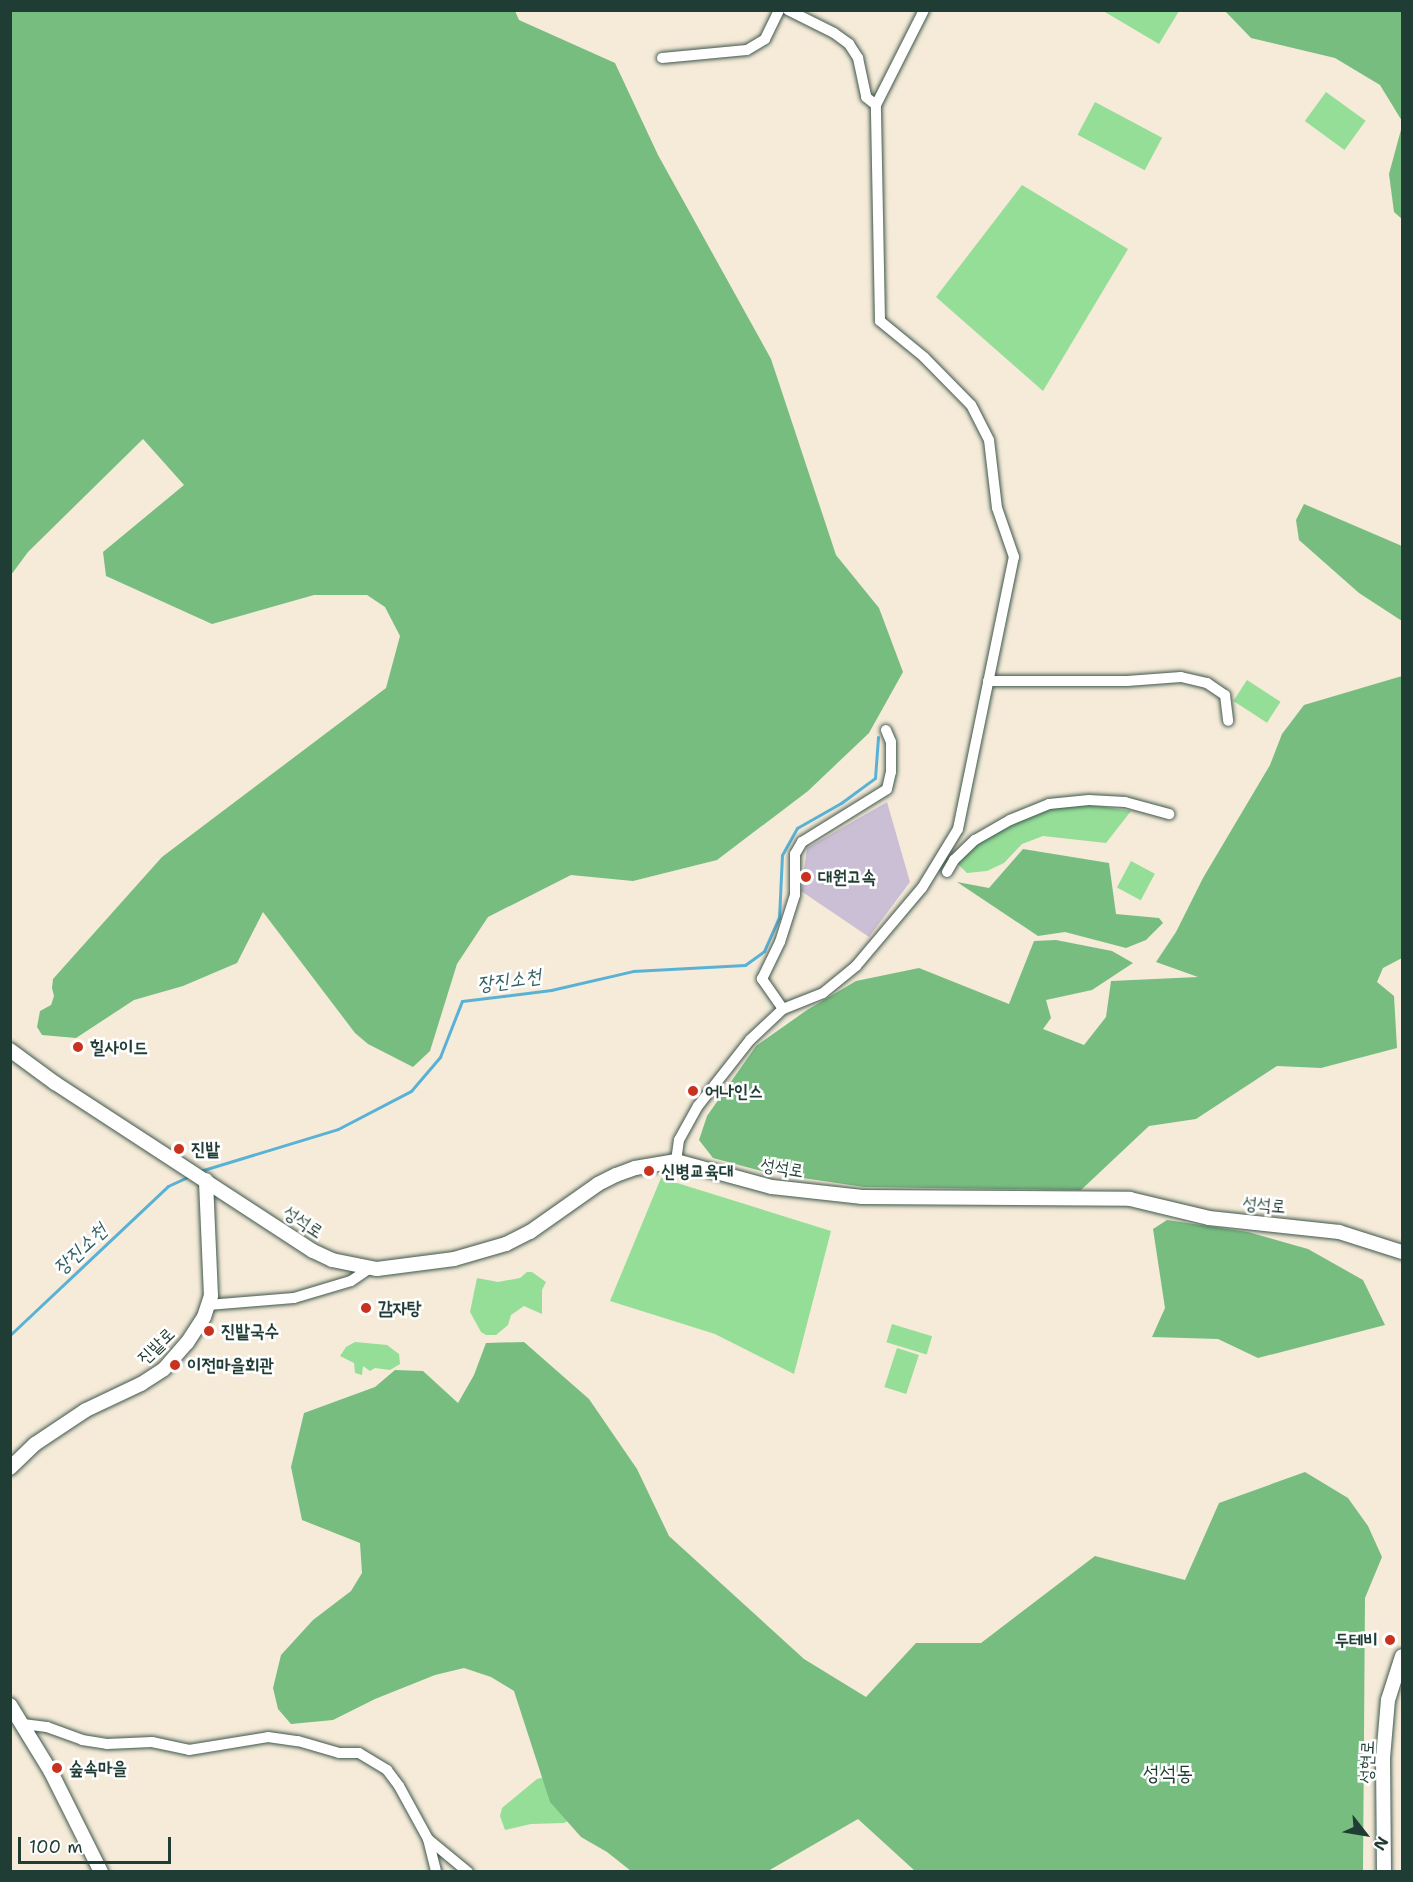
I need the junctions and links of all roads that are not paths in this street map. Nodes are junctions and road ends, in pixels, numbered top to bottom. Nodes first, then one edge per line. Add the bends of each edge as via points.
1 (778, 10) edge
2 (788, 10) edge
3 (924, 10) edge
4 (662, 58) dead end
5 (876, 105) junction
6 (988, 681) junction
7 (1228, 721) dead end
8 (886, 730) dead end
9 (1169, 814) dead end
10 (947, 872) dead end
11 (783, 1010) junction
12 (10, 1050) edge
13 (676, 1161) junction
14 (205, 1179) junction
15 (1402, 1252) edge
16 (370, 1268) junction
17 (208, 1305) junction
18 (10, 1468) edge
19 (1402, 1656) edge
20 (10, 1705) edge
21 (23, 1724) junction
22 (428, 1839) junction
23 (1384, 1855) junction
24 (101, 1872) edge
25 (436, 1872) edge
26 (468, 1872) edge
27 (1384, 1872) edge
28 (1393, 1872) edge

1 - 4 street via 765,39 747,50
2 - 5 street via 849,44 858,58 866,97
3 - 5 street
5 - 6 street via 880,321 924,357 971,405 989,440 997,508 1014,557
6 - 7 street via 1115,682 1181,677 1207,683 1225,695
6 - 11 street via 958,829 922,888 856,966 823,993
8 - 11 street via 891,742 887,789 802,842 795,854 795,895 780,942 762,979
9 - 10 street via 1125,802 1048,804 975,840
11 - 13 street via 750,1040 698,1106 680,1140
12 - 14 street, 성석로
13 - 15 street, 성석로 via 772,1187 862,1197 1130,1199 1209,1218 1339,1232
13 - 16 street, 성석로 via 616,1175 506,1244 454,1259
14 - 16 street, 성석로 via 313,1251 332,1260
14 - 17 street, 진밭로 via 211,1296
16 - 17 street via 351,1281 294,1298
17 - 18 street, 진밭로 via 187,1343 164,1369 86,1410 35,1444
19 - 23 street, 성현로 via 1388,1700 1383,1758
20 - 21 street
21 - 22 street via 107,1744 152,1742 189,1750 268,1737 339,1753 359,1753 387,1770
21 - 24 street
22 - 25 street
22 - 26 street
23 - 27 street, 성현로
23 - 28 street

